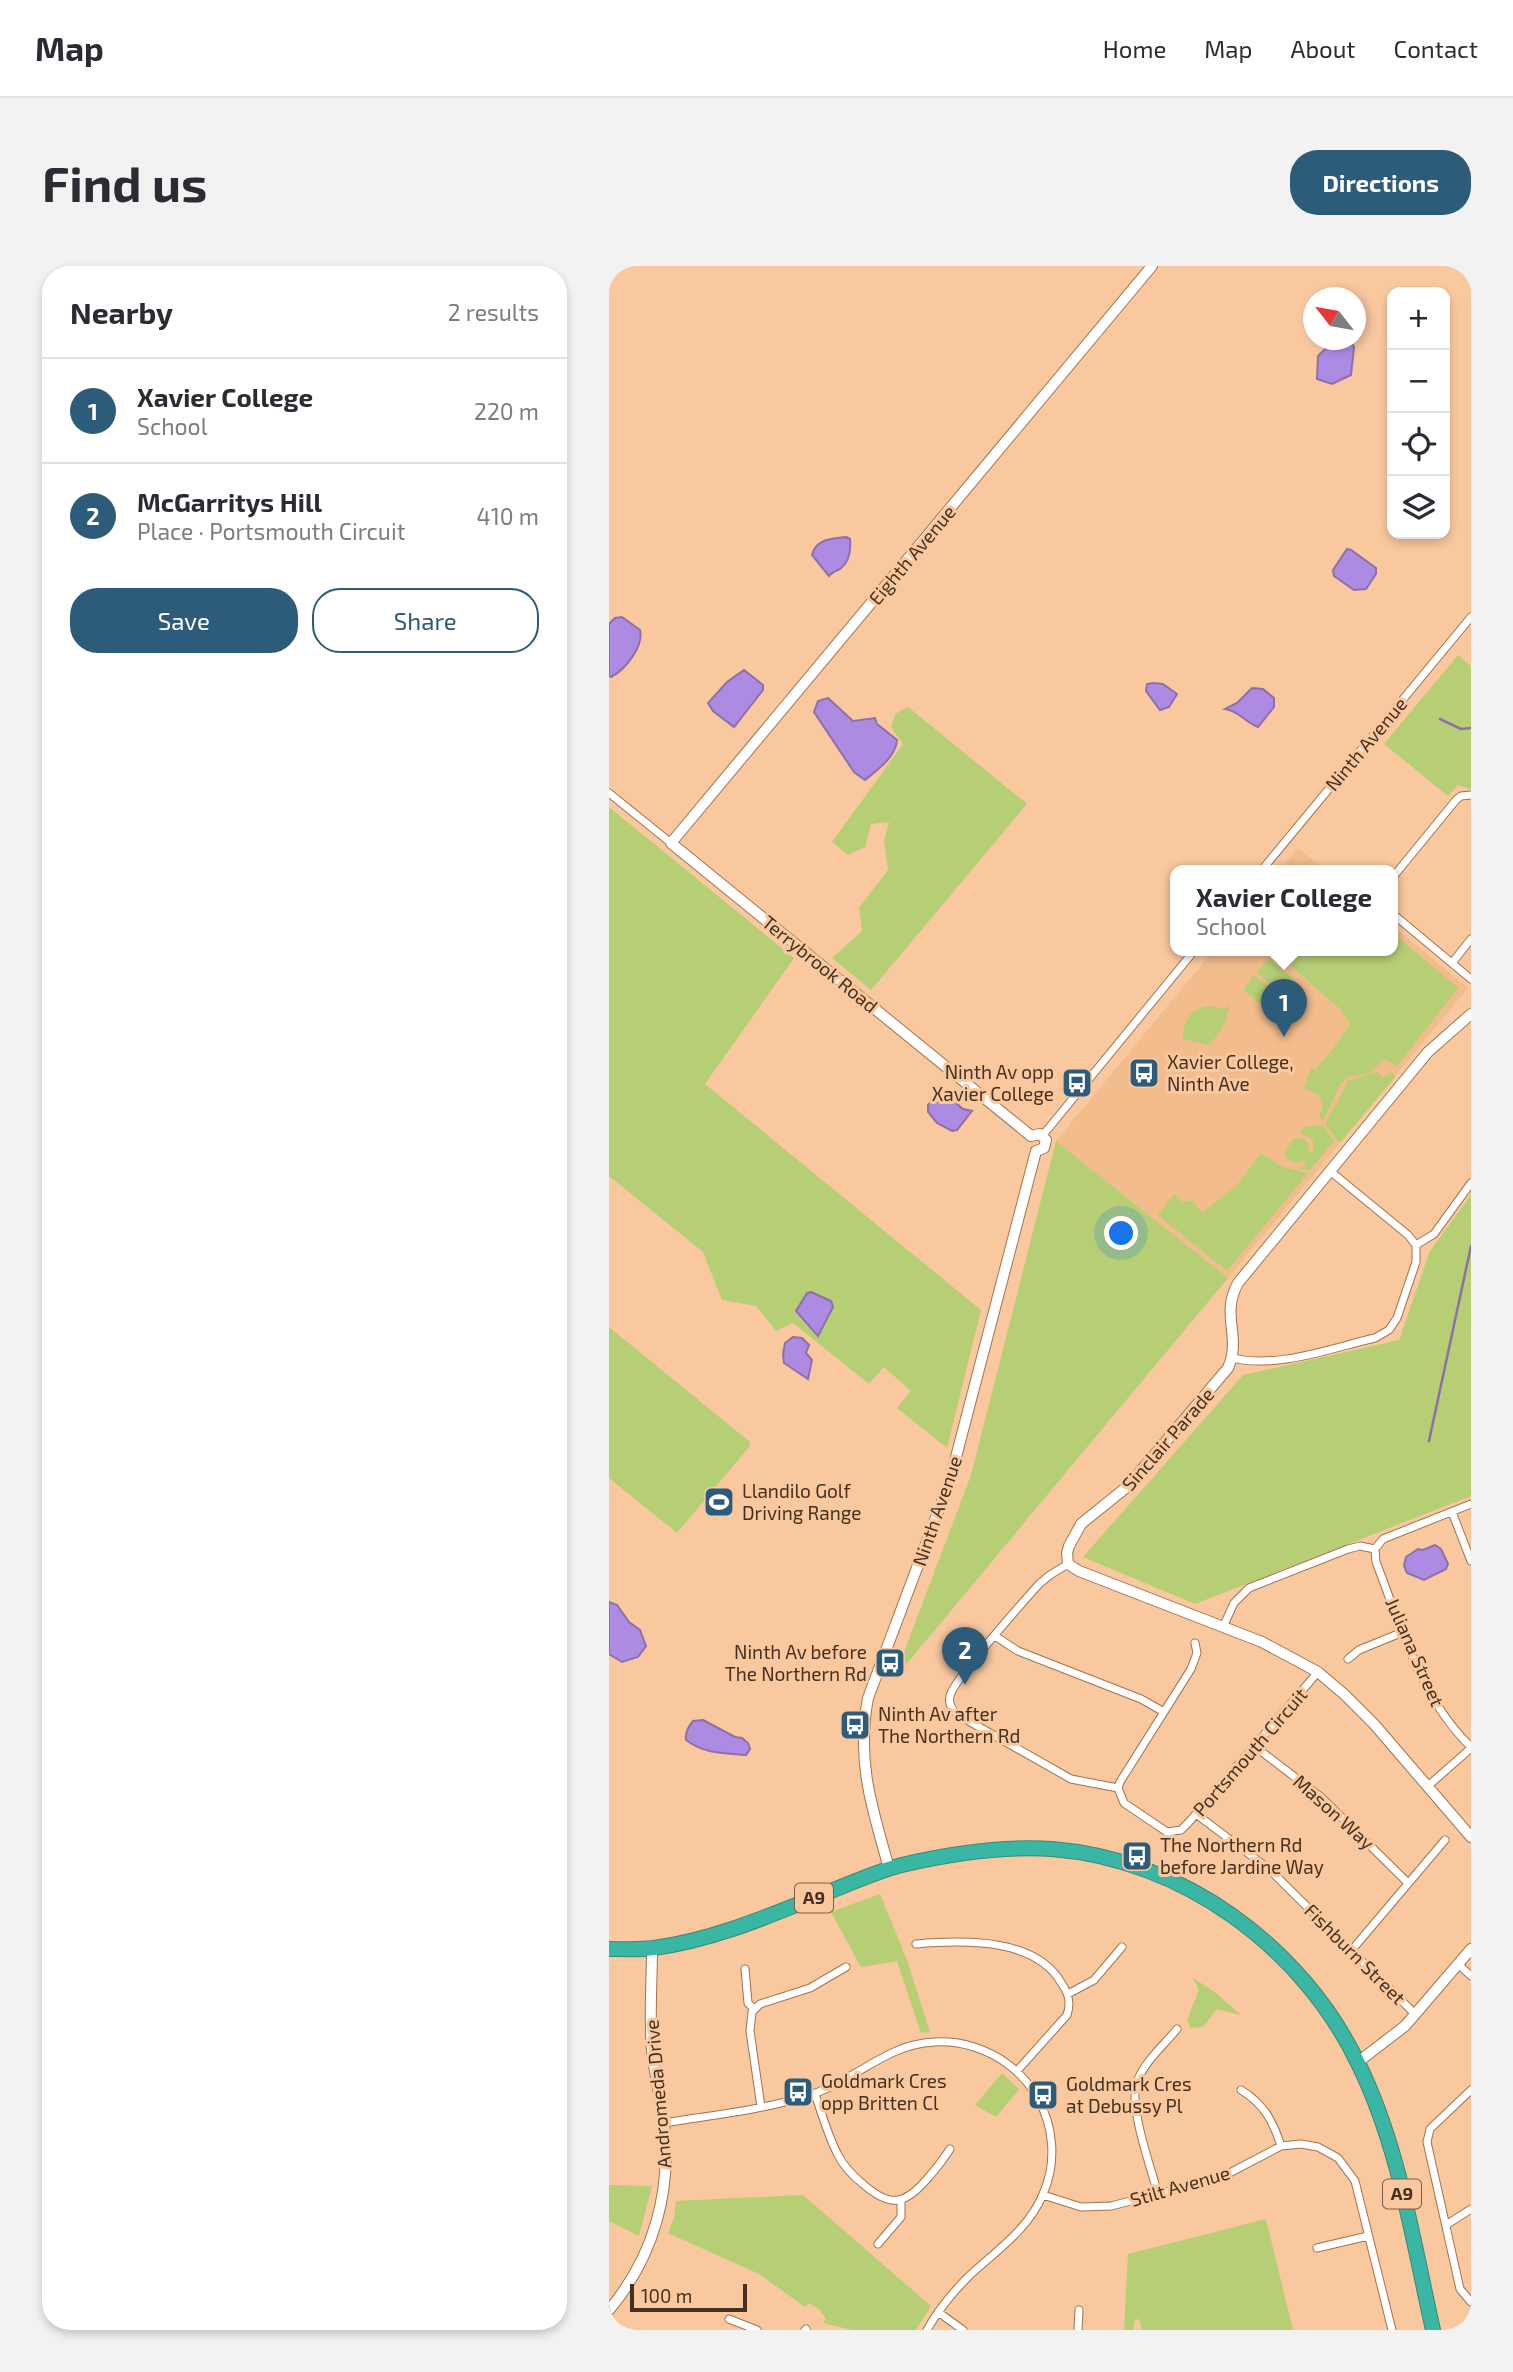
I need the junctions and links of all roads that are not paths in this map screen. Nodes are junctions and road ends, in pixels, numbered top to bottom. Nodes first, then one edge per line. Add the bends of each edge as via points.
1 (1152, 266) edge
2 (1471, 617) edge
3 (609, 793) edge
4 (1471, 795) edge
5 (671, 843) junction
6 (1266, 865) edge
7 (1398, 870) edge
8 (1398, 919) edge
9 (1471, 940) edge
10 (1190, 956) edge
11 (1452, 963) junction
12 (1471, 978) edge
13 (1471, 1014) edge
14 (1037, 1136) junction
15 (1330, 1171) junction
16 (1471, 1183) edge
17 (1416, 1245) junction
18 (1233, 1358) junction
19 (1471, 1504) edge
20 (1452, 1512) junction
21 (1375, 1549) junction
22 (1471, 1561) edge
23 (1069, 1564) junction
24 (1223, 1627) junction
25 (1403, 1632) junction
26 (995, 1636) junction
27 (1195, 1643) dead end
28 (1348, 1659) dead end
29 (1318, 1672) junction
30 (1164, 1712) junction
31 (1254, 1746) junction
32 (1471, 1747) edge
33 (1428, 1786) junction
34 (1118, 1788) junction
35 (1196, 1814) junction
36 (1471, 1837) edge
37 (1445, 1840) dead end
38 (889, 1868) junction
39 (1408, 1883) junction
40 (916, 1944) dead end
41 (1122, 1947) dead end
42 (652, 1948) junction
43 (609, 1949) edge
44 (1471, 1950) edge
45 (1350, 1951) junction
46 (1458, 1964) junction
47 (846, 1967) dead end
48 (745, 1969) dead end
49 (1471, 1976) edge
50 (1068, 1994) junction
51 (754, 2009) junction
52 (1415, 2014) junction
53 (1177, 2029) dead end
54 (1358, 2062) junction
55 (1017, 2071) junction
56 (1241, 2090) dead end
57 (1471, 2090) edge
58 (815, 2094) junction
59 (761, 2107) junction
60 (664, 2123) junction
61 (1281, 2146) junction
62 (950, 2149) dead end
63 (1158, 2194) junction
64 (1043, 2195) junction
65 (901, 2200) junction
66 (1471, 2209) edge
67 (1447, 2225) junction
68 (1368, 2235) junction
69 (878, 2244) dead end
70 (1317, 2248) dead end
71 (1471, 2302) edge
72 (609, 2309) edge
73 (1079, 2310) dead end
74 (938, 2312) junction
75 (729, 2319) dead end
76 (1392, 2328) edge
77 (757, 2330) edge
78 (927, 2330) edge
79 (963, 2330) edge
80 (1078, 2330) edge
81 (1382, 2330) edge
82 (1433, 2330) edge

1 - 5 main road, Eighth Avenue
2 - 6 street, Ninth Avenue
3 - 5 street, Terrybrook Road
4 - 7 street via 1456,800
5 - 14 main road, Terrybrook Road
8 - 11 street
9 - 11 street
10 - 14 street
11 - 12 street
13 - 15 main road via 1427,1052
14 - 38 main road, Ninth Avenue via 1046,1140 1045,1146 1036,1151 953,1471 868,1698 863,1765
15 - 17 street
15 - 18 main road via 1233,1292 1229,1308
16 - 17 street via 1434,1234
17 - 18 street via 1416,1262 1401,1310 1382,1335 1272,1362
18 - 23 main road, Sinclair Parade via 1224,1376 1128,1486 1081,1524 1067,1553
19 - 20 street
20 - 21 street via 1383,1539
20 - 22 street
21 - 24 street via 1347,1549 1249,1588 1234,1603
21 - 25 street, Juliana Street
23 - 24 main road
23 - 26 street via 1044,1580
24 - 29 main road via 1280,1650
25 - 28 street
25 - 32 street, Juliana Street via 1427,1689
26 - 30 street via 1018,1651
26 - 34 street via 953,1688 952,1710 1070,1779
27 - 30 street via 1191,1669
29 - 31 street, Portsmouth Circuit
29 - 33 main road via 1358,1707
30 - 34 street
31 - 35 street, Portsmouth Circuit
31 - 39 street, Mason Way via 1321,1797
32 - 33 street
33 - 36 main road
34 - 35 street, Portsmouth Circuit via 1124,1803 1167,1832 1181,1830
35 - 45 street, Fishburn Street via 1269,1869
37 - 39 street
38 - 42 highway, A9 via 760,1919
38 - 54 highway, A9 via 978,1851 1035,1849 1101,1858 1159,1875 1224,1910 1277,1953 1318,1998
39 - 45 street
40 - 50 street via 966,1941 1015,1950 1051,1967
41 - 50 street via 1094,1980
42 - 43 highway, A9
42 - 60 main road, Andromeda Drive via 652,2048
44 - 46 main road
45 - 52 street, Fishburn Street
46 - 49 street
46 - 52 main road
47 - 51 street via 801,1992
48 - 51 street via 748,2003
50 - 55 street via 1069,2010 1062,2023
51 - 59 street via 749,2020
52 - 54 main road
53 - 63 street via 1141,2072 1134,2091
54 - 82 highway, A9 via 1397,2175
55 - 58 street via 975,2047 930,2042 895,2052
55 - 64 street via 1038,2099 1049,2130 1051,2165
56 - 61 street via 1266,2112
57 - 67 street via 1434,2125 1427,2138
58 - 59 street
58 - 65 street via 836,2151 850,2173 876,2195
59 - 60 street
60 - 72 main road, Andromeda Drive via 666,2167 655,2231 637,2270
61 - 63 street, Stilt Avenue via 1220,2178
61 - 68 street, Stilt Avenue via 1318,2147 1342,2162 1355,2182
62 - 65 street via 918,2190
63 - 64 street, Stilt Avenue via 1091,2208
64 - 74 street via 1025,2224
65 - 69 street via 901,2217
66 - 67 street
67 - 71 street via 1460,2289
68 - 70 street
68 - 76 street, Stilt Avenue
73 - 80 street
74 - 78 street
74 - 79 street
75 - 77 street
76 - 81 street

